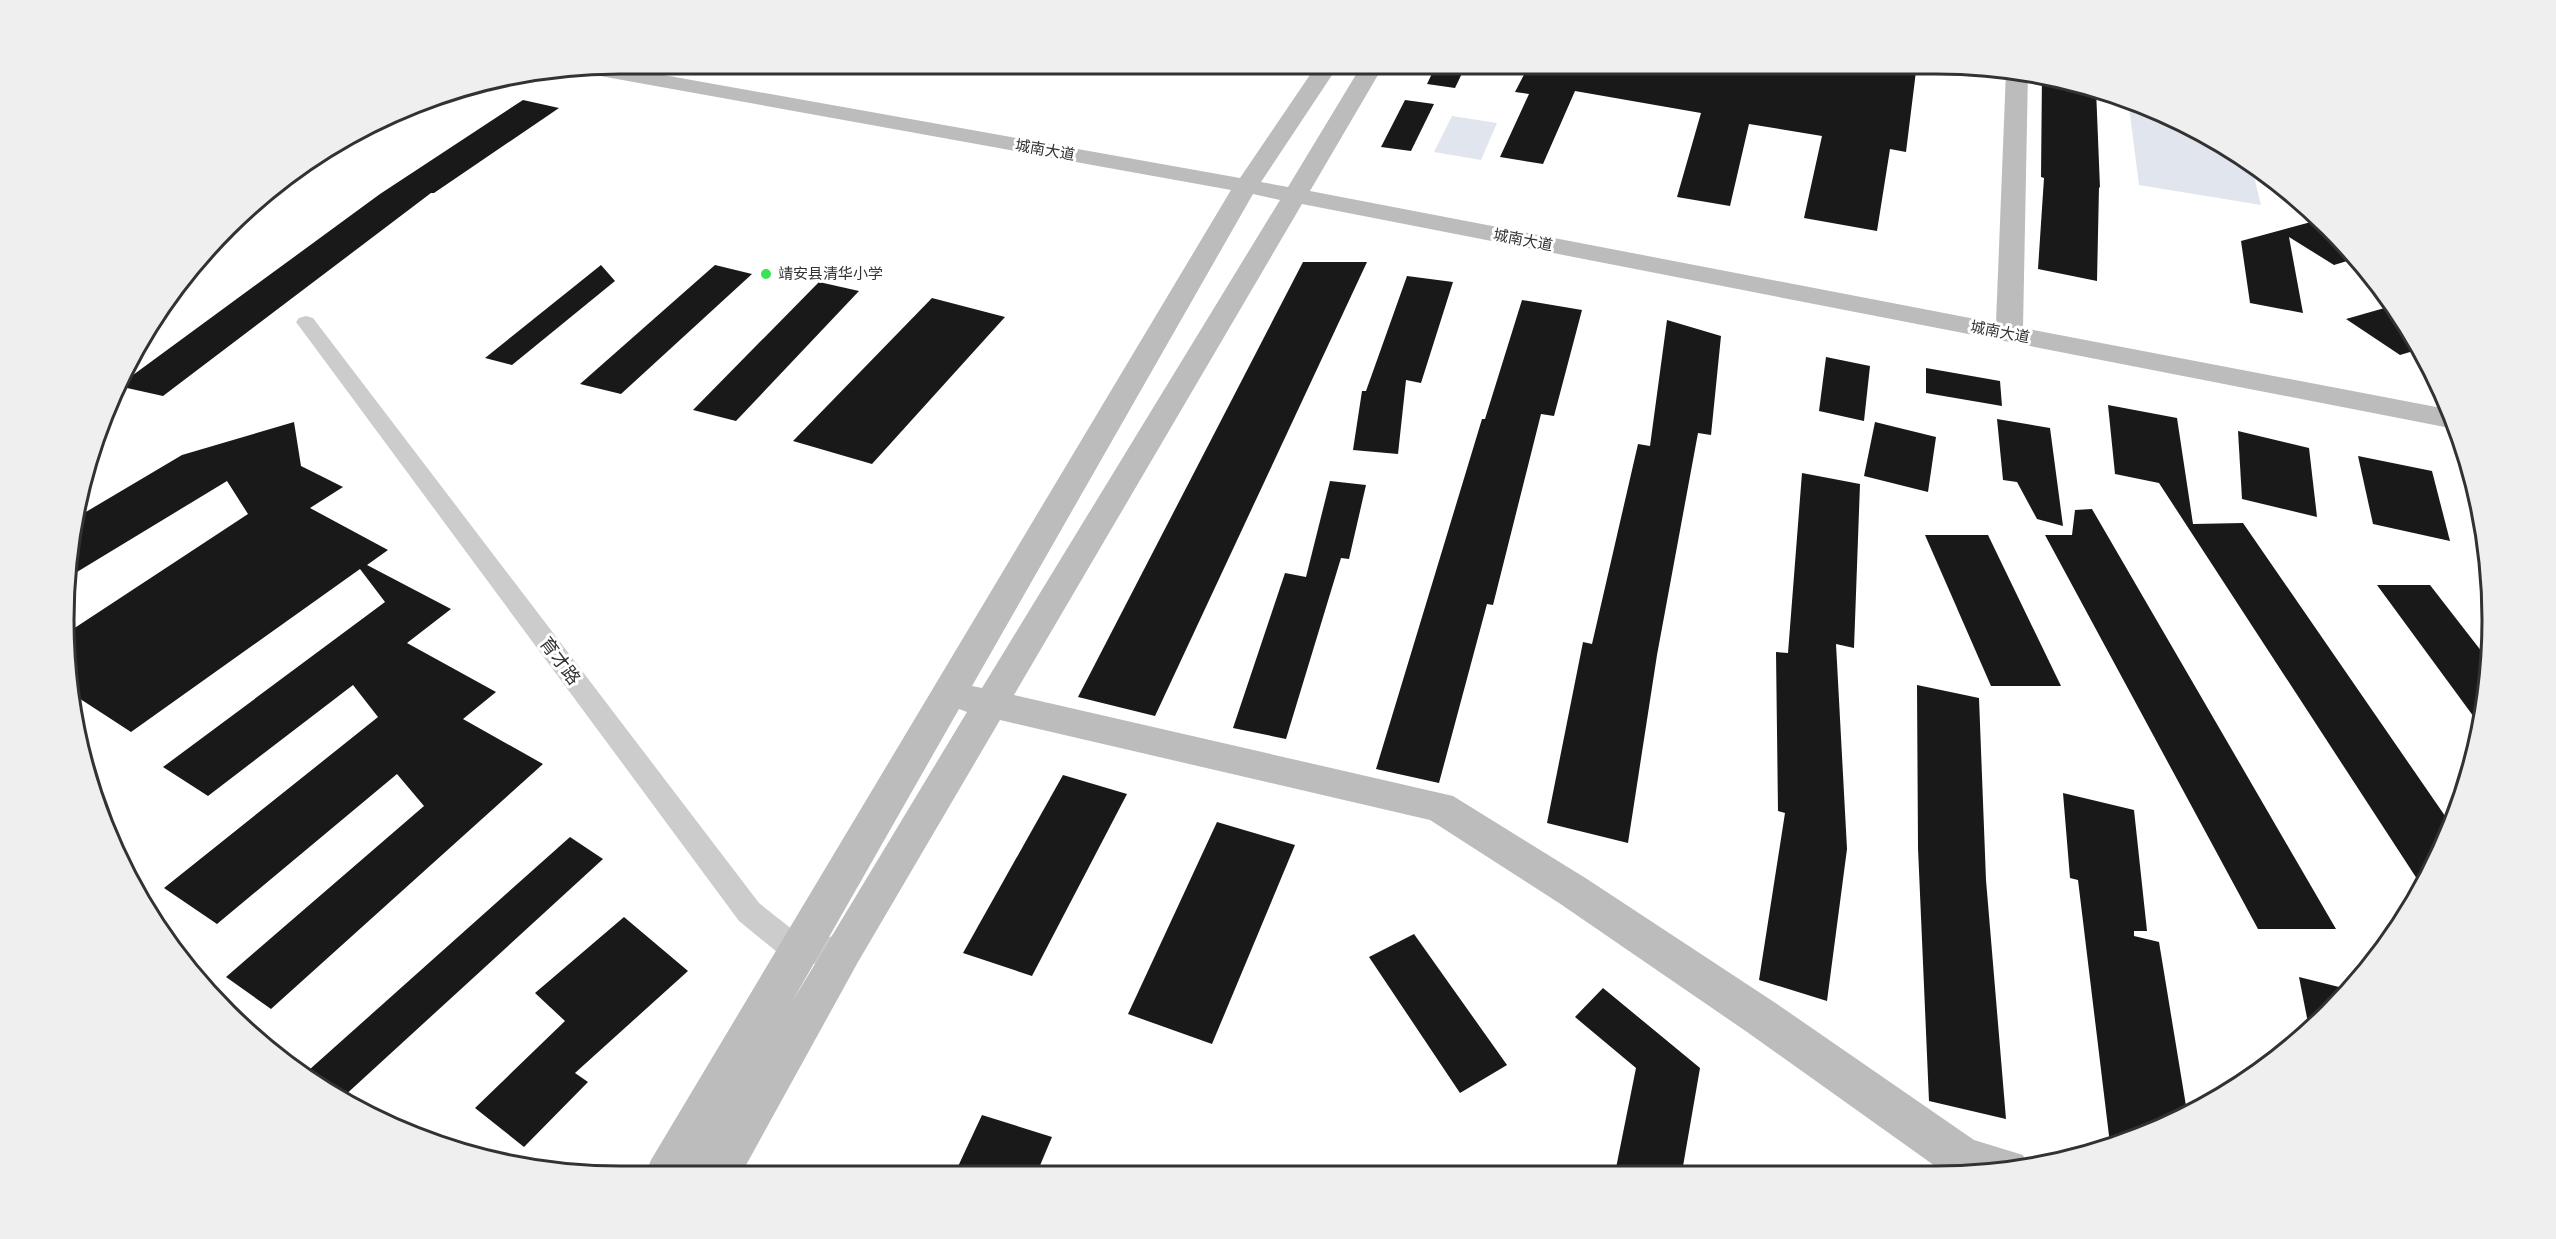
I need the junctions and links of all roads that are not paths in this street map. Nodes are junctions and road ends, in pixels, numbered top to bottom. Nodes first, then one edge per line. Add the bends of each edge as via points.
1 (624, 74) edge
2 (694, 74) edge
3 (1322, 74) edge
4 (1367, 74) edge
5 (2017, 79) edge
6 (1250, 180) junction
7 (1298, 189) junction
8 (306, 322) dead end
9 (2009, 325) junction
10 (2435, 398) edge
11 (2444, 418) edge
12 (949, 694) junction
13 (991, 704) junction
14 (844, 949) junction
15 (798, 952) junction
16 (1978, 1164) edge
17 (673, 1166) edge
18 (721, 1166) edge

1 - 6 main road, 城南大道
2 - 6 main road, 城南大道
3 - 6 main road
4 - 7 main road
5 - 9 main road
6 - 7 main road, 城南大道
6 - 12 main road
7 - 9 main road, 城南大道
7 - 13 main road
8 - 15 street, 育才路 via 749,912
9 - 10 main road, 城南大道
9 - 11 main road, 城南大道
12 - 13 main road
12 - 15 main road
13 - 14 main road
13 - 16 main road via 1440,807 1762,1018 1964,1160
14 - 15 street
14 - 18 main road
15 - 17 main road

